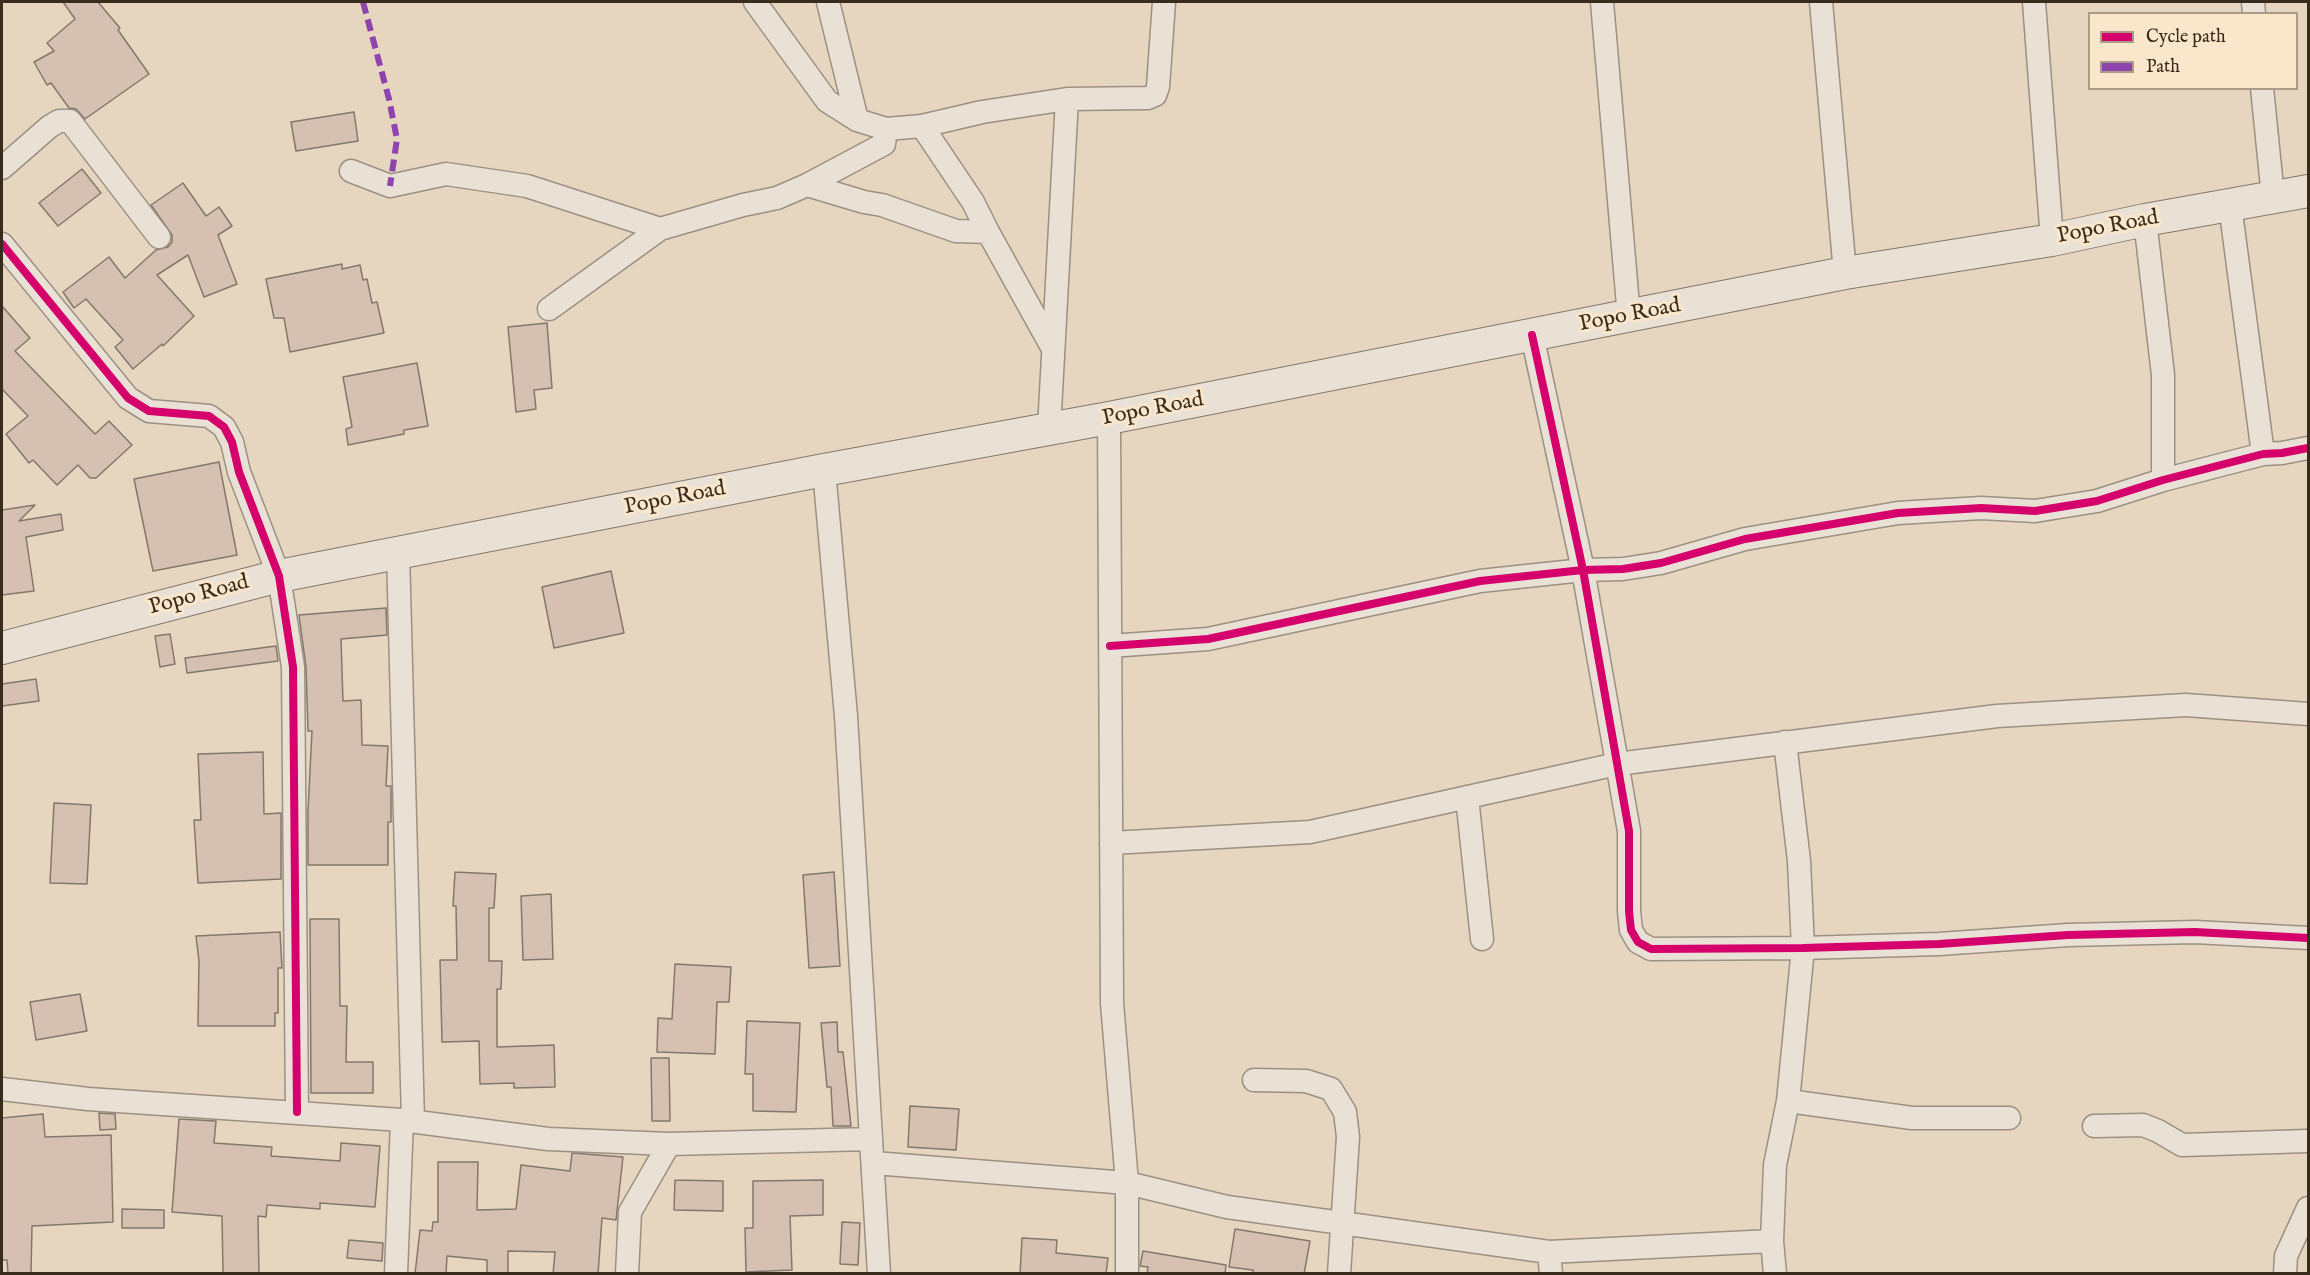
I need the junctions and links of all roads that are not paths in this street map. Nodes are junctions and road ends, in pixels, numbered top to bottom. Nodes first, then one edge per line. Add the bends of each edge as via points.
1 (754, 2) edge
2 (828, 2) edge
3 (1164, 2) edge
4 (1602, 2) edge
5 (1821, 2) edge
6 (2034, 2) edge
7 (2262, 90) edge
8 (1067, 99) junction
9 (857, 120) junction
10 (922, 126) junction
11 (886, 129) junction
12 (2, 168) edge
13 (351, 171) dead end
14 (807, 185) junction
15 (2308, 191) edge
16 (2273, 197) junction
17 (2230, 205) junction
18 (2145, 220) junction
19 (660, 230) junction
20 (988, 232) junction
21 (159, 237) dead end
22 (2052, 240) junction
23 (2, 244) edge
24 (1845, 273) junction
25 (549, 309) dead end
26 (1629, 317) junction
27 (1532, 335) junction
28 (1053, 349) junction
29 (1109, 418) junction
30 (1049, 429) junction
31 (2308, 448) edge
32 (2263, 454) junction
33 (824, 470) junction
34 (2163, 480) junction
35 (398, 552) junction
36 (1583, 570) junction
37 (279, 576) junction
38 (1110, 646) junction
39 (2, 648) edge
40 (2308, 714) edge
41 (1785, 742) junction
42 (1617, 764) junction
43 (1467, 797) junction
44 (1111, 843) junction
45 (2308, 938) edge
46 (1482, 939) dead end
47 (1803, 948) junction
48 (1254, 1080) dead end
49 (2, 1089) edge
50 (1788, 1101) junction
51 (297, 1112) junction
52 (2009, 1118) dead end
53 (408, 1121) junction
54 (2094, 1126) dead end
55 (871, 1138) junction
56 (2308, 1141) edge
57 (669, 1144) junction
58 (873, 1163) junction
59 (1127, 1183) junction
60 (2308, 1208) edge
61 (1343, 1222) junction
62 (1772, 1241) junction
63 (1550, 1263) edge
64 (396, 1274) edge
65 (627, 1274) edge
66 (879, 1274) edge
67 (1127, 1274) edge
68 (1339, 1274) edge
69 (1775, 1274) edge
70 (2284, 1274) edge

1 - 9 street via 827,101
2 - 9 street
3 - 8 street via 1155,94 1148,98
4 - 26 street
5 - 24 street
6 - 22 street
7 - 16 street
8 - 10 street
8 - 28 street
9 - 11 street
10 - 11 street
10 - 20 street via 973,202
11 - 14 street via 884,144
12 - 21 street via 49,127 59,121 70,121
13 - 19 street via 390,186 446,174 526,186
14 - 19 street via 777,198
14 - 20 street via 882,205 956,231
15 - 16 main road, Popo Road
16 - 17 main road, Popo Road
17 - 18 main road, Popo Road
17 - 32 street
18 - 22 main road, Popo Road
18 - 34 street via 2163,375
19 - 25 street
20 - 28 street
22 - 24 main road, Popo Road
23 - 37 street via 128,398 150,411 208,416 224,427
24 - 26 main road, Popo Road
26 - 27 main road, Popo Road
27 - 29 main road, Popo Road
27 - 36 street
28 - 30 street
29 - 30 main road, Popo Road
29 - 38 street
30 - 33 main road, Popo Road
31 - 32 street
32 - 34 street
33 - 35 main road, Popo Road
33 - 55 street via 846,716
34 - 36 street via 2097,501 2036,511 1981,508 1898,513 1745,539 1661,563
35 - 37 main road, Popo Road
35 - 53 street
36 - 38 street via 1480,581 1208,639
36 - 42 street
37 - 39 main road, Popo Road
37 - 51 street via 292,667
38 - 44 street
40 - 41 street via 2186,705 1997,716
41 - 42 street
41 - 47 street via 1799,861
42 - 43 street
42 - 47 street via 1629,831 1631,930 1638,942 1651,949
43 - 44 street via 1310,832
43 - 46 street
44 - 59 street via 1112,1003
45 - 47 street via 2195,932
47 - 50 street
48 - 61 street via 1306,1082 1331,1089 1345,1112 1348,1137
49 - 51 street via 88,1099
50 - 52 street via 1912,1118
50 - 62 street via 1775,1165
51 - 53 street
53 - 57 street via 548,1139
53 - 64 street
54 - 56 street via 2143,1125 2182,1145
55 - 57 street
55 - 58 street
57 - 65 street via 630,1212
58 - 59 street
58 - 66 street
59 - 61 street via 1227,1207
59 - 67 street
60 - 70 street via 2286,1256
61 - 63 street
61 - 68 street
62 - 63 street
62 - 69 street

